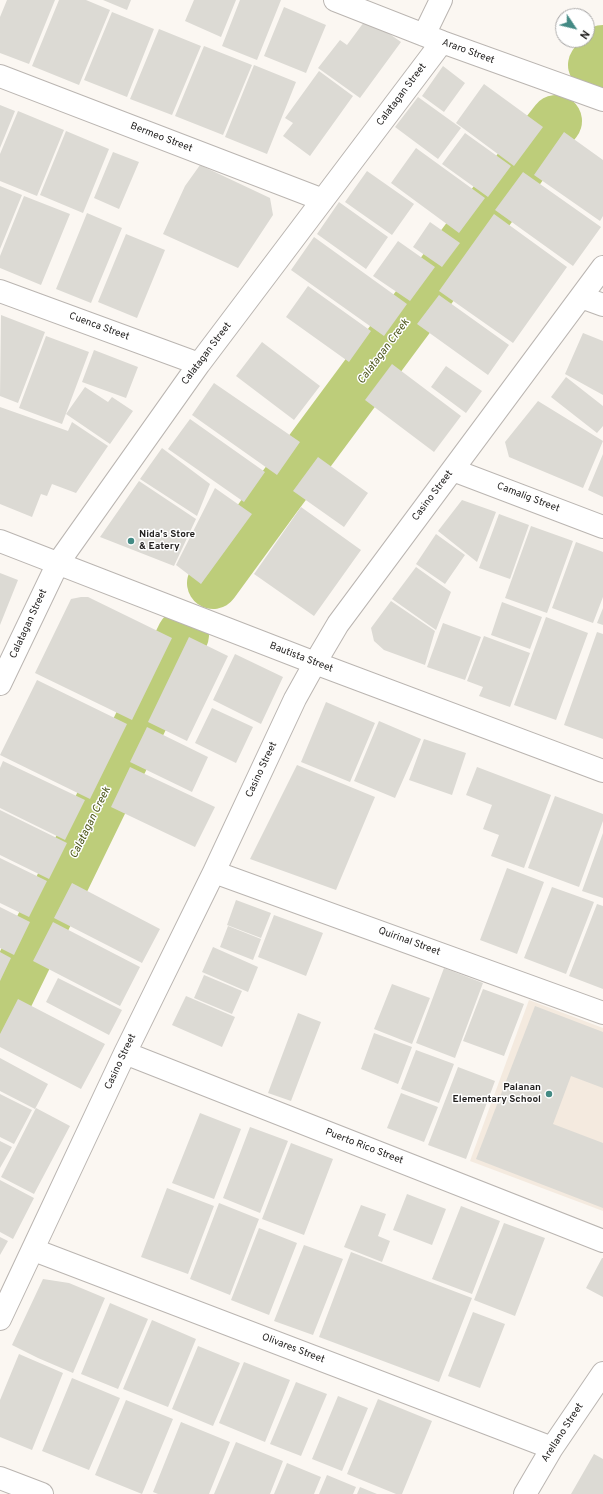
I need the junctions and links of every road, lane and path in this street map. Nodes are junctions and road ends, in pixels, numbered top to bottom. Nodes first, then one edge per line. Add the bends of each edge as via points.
1 (335, 0) edge
2 (441, 0) edge
3 (433, 38) junction
4 (0, 76) edge
5 (603, 100) edge
6 (323, 200) junction
7 (603, 268) edge
8 (0, 290) edge
9 (581, 297) junction
10 (603, 306) edge
11 (199, 364) junction
12 (453, 470) junction
13 (603, 527) edge
14 (0, 541) edge
15 (58, 563) junction
16 (315, 663) junction
17 (0, 684) edge
18 (603, 771) edge
19 (214, 872) junction
20 (603, 1013) edge
21 (125, 1054) junction
22 (603, 1241) edge
23 (34, 1250) junction
24 (0, 1319) edge
25 (603, 1373) edge
26 (552, 1448) junction
27 (0, 1478) edge
28 (42, 1494) edge
29 (525, 1494) edge

1 - 3 street, Araro Street
2 - 3 street, Calatagan Street
3 - 5 street, Araro Street
3 - 6 street, Calatagan Street
4 - 6 street, Bermeo Street
6 - 11 street, Calatagan Street
7 - 9 street, Casino Street
8 - 11 street, Cuenca Street
9 - 10 street
9 - 12 street, Casino Street
11 - 15 street, Calatagan Street
12 - 13 street, Camalig Street
12 - 16 street, Casino Street via 338,624
14 - 15 street, Bautista Street
15 - 16 street, Bautista Street
15 - 17 street, Calatagan Street
16 - 18 street, Bautista Street
16 - 19 street, Casino Street via 295,699
19 - 20 street, Quirinal Street
19 - 21 street, Casino Street
21 - 22 street, Puerto Rico Street
21 - 23 street, Casino Street
23 - 24 street, Casino Street
23 - 26 street, Olivares Street
25 - 26 street, Arellano Street
26 - 29 street, Arellano Street
27 - 28 street

